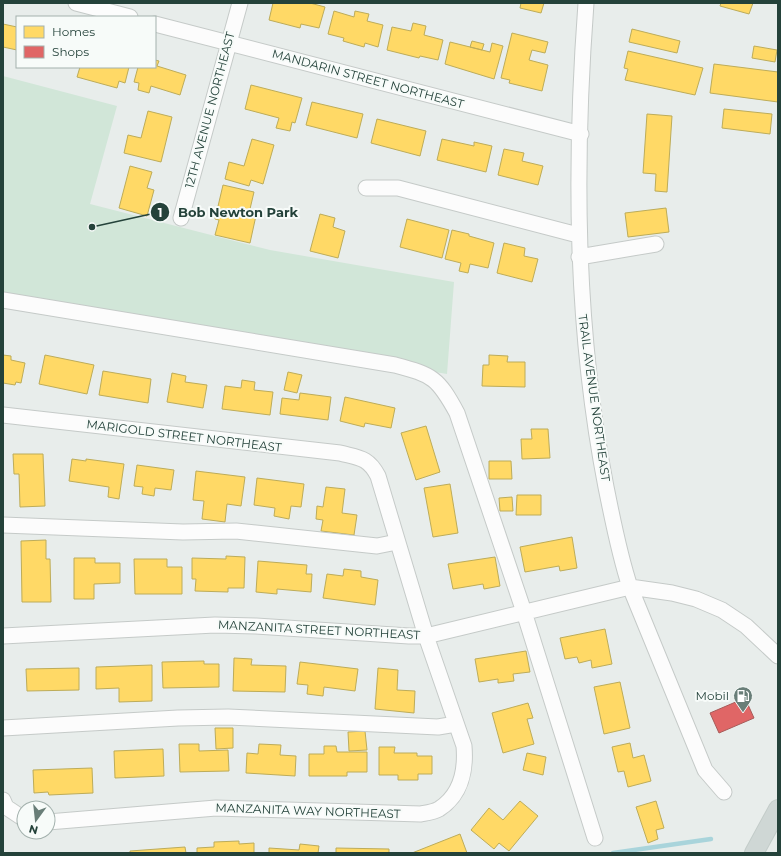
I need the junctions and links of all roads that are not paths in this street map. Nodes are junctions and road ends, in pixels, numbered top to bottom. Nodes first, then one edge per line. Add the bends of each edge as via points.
1 (76, 3) edge
2 (240, 3) edge
3 (586, 3) edge
4 (126, 16) edge
5 (156, 24) edge
6 (229, 43) junction
7 (581, 134) junction
8 (366, 188) dead end
9 (181, 218) dead end
10 (578, 235) junction
11 (656, 244) dead end
12 (579, 257) junction
13 (3, 300) edge
14 (3, 415) edge
15 (365, 459) joint
16 (3, 525) edge
17 (398, 542) junction
18 (630, 587) junction
19 (524, 612) junction
20 (3, 636) edge
21 (426, 636) junction
22 (778, 656) edge
23 (456, 724) junction
24 (3, 728) edge
25 (724, 792) dead end
26 (3, 800) edge
27 (778, 809) edge
28 (16, 814) edge
29 (56, 821) edge
30 (595, 838) dead end
31 (754, 853) edge

1 - 4 street
2 - 6 street, 12TH AVENUE NORTHEAST
3 - 7 street, TRAIL AVENUE NORTHEAST
5 - 6 street, MANDARIN STREET NORTHEAST
6 - 7 street, MANDARIN STREET NORTHEAST
6 - 9 street, 12TH AVENUE NORTHEAST
7 - 10 street, TRAIL AVENUE NORTHEAST
8 - 10 street via 398,188
10 - 12 street, TRAIL AVENUE NORTHEAST
11 - 12 street
12 - 18 street, TRAIL AVENUE NORTHEAST via 585,350 598,447 621,562
13 - 19 street via 395,365 422,372 433,378 457,413
14 - 15 street, MARIGOLD STREET NORTHEAST via 340,453
15 - 17 street, MANZANITA WAY NORTHEAST via 378,476
16 - 17 street via 183,532 236,531 377,546
17 - 21 street, MANZANITA WAY NORTHEAST
18 - 19 street, MANZANITA STREET NORTHEAST
18 - 22 street, MANZANITA STREET NORTHEAST via 672,593 696,599 722,610 746,626
18 - 25 street, TRAIL AVENUE NORTHEAST via 705,770
19 - 21 street, MANZANITA STREET NORTHEAST
19 - 30 street
20 - 21 street, MANZANITA STREET NORTHEAST via 215,625
21 - 23 street, MANZANITA WAY NORTHEAST
23 - 24 street via 438,727 228,717
23 - 29 street, MANZANITA WAY NORTHEAST via 465,762 460,783 451,798 438,809 421,814 216,808
26 - 28 street via 6,807
27 - 31 main road

